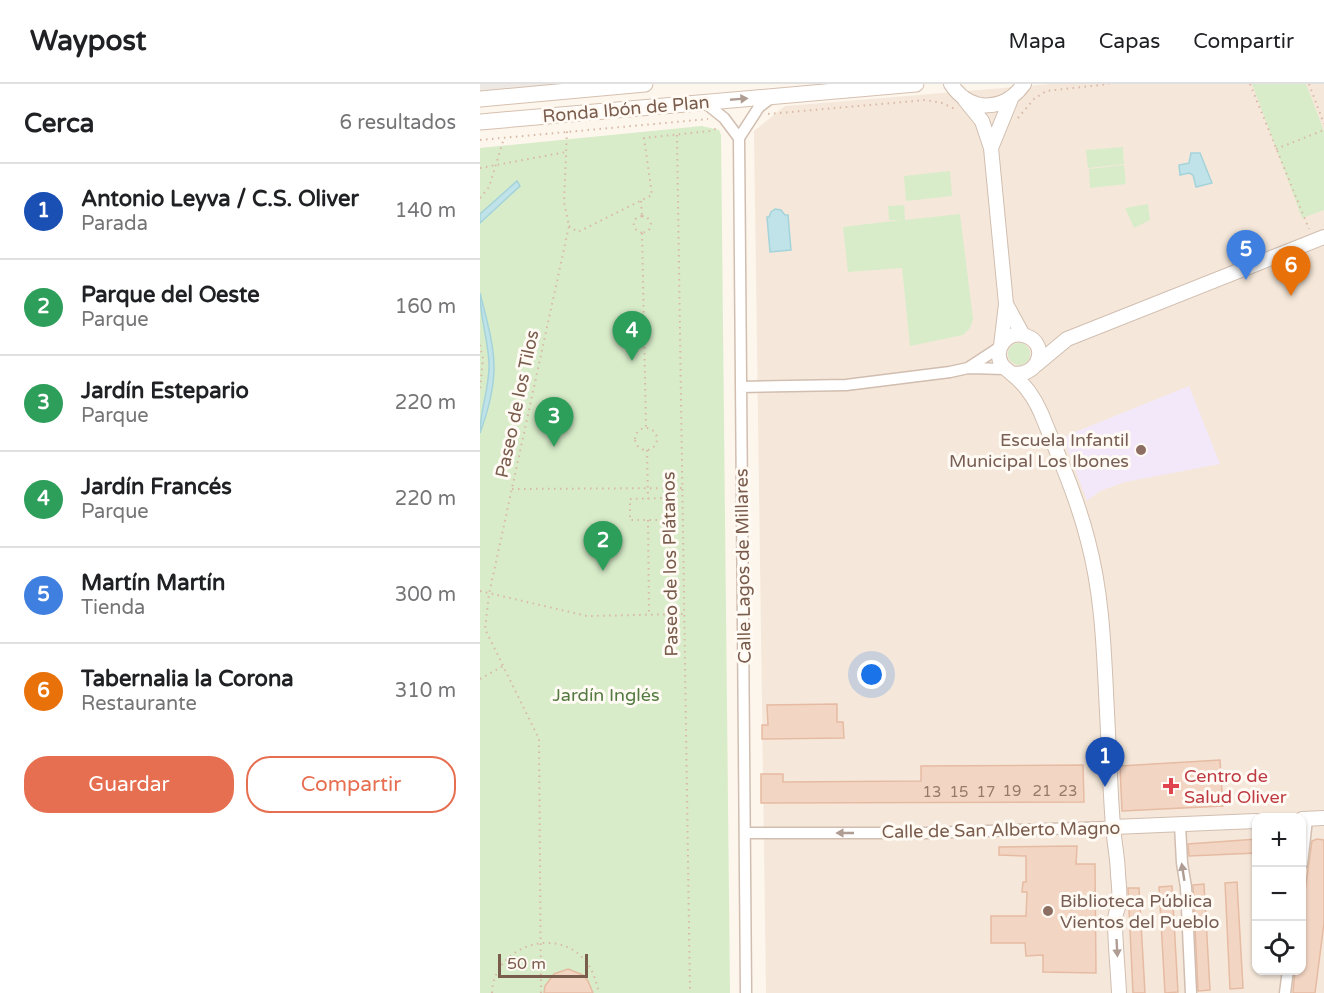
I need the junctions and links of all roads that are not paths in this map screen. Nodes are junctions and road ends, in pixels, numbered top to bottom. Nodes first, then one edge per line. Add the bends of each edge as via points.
1 (645, 84) edge
2 (916, 84) edge
3 (951, 84) edge
4 (1024, 84) edge
5 (774, 96) junction
6 (480, 99) edge
7 (1011, 99) junction
8 (965, 100) junction
9 (704, 102) junction
10 (480, 122) edge
11 (739, 138) junction
12 (991, 148) junction
13 (1319, 239) edge
14 (1006, 304) junction
15 (1027, 336) junction
16 (1066, 339) junction
17 (1000, 347) junction
18 (1035, 366) junction
19 (968, 368) junction
20 (1008, 371) junction
21 (741, 387) junction
22 (1033, 394) junction
23 (1324, 818) edge
24 (1306, 819) edge
25 (1252, 821) edge
26 (1180, 825) junction
27 (1113, 827) junction
28 (746, 833) junction
29 (1288, 975) edge
30 (746, 993) edge
31 (1119, 993) edge
32 (1191, 993) edge
33 (1286, 993) edge

1 - 6 main road, Ronda Ibón de Plan
2 - 5 main road, Ronda Ibón de Plan
3 - 8 street
4 - 7 street
9 -> 5 main road, Ronda Ibón de Plan
5 - 11 street via 759,107
7 - 8 street via 988,106
7 - 12 street
8 - 12 street via 982,121
9 - 10 main road, Ronda Ibón de Plan
9 - 11 street via 729,123
11 - 21 street, Calle Lagos de Millares
12 - 14 street
13 - 16 street
14 - 15 street
14 - 17 street
15 - 16 street
15 - 17 street via 1010,336
15 - 18 street via 1035,342 1039,353
16 - 18 street
17 - 19 street
17 - 20 street via 1000,359
18 - 20 street via 1024,374
18 - 22 street
19 - 20 street
19 - 21 street via 846,385
20 - 22 street
21 - 28 street, Calle Lagos de Millares
22 - 27 street via 1075,497 1095,575 1103,636
23 - 24 street
25 - 26 street, Calle de San Alberto Magno
26 - 27 street, Calle de San Alberto Magno
32 -> 26 street
27 -> 28 street, Calle de San Alberto Magno
27 -> 31 street via 1119,884 1115,921
28 - 30 street, Calle Lagos de Millares
29 - 33 street

